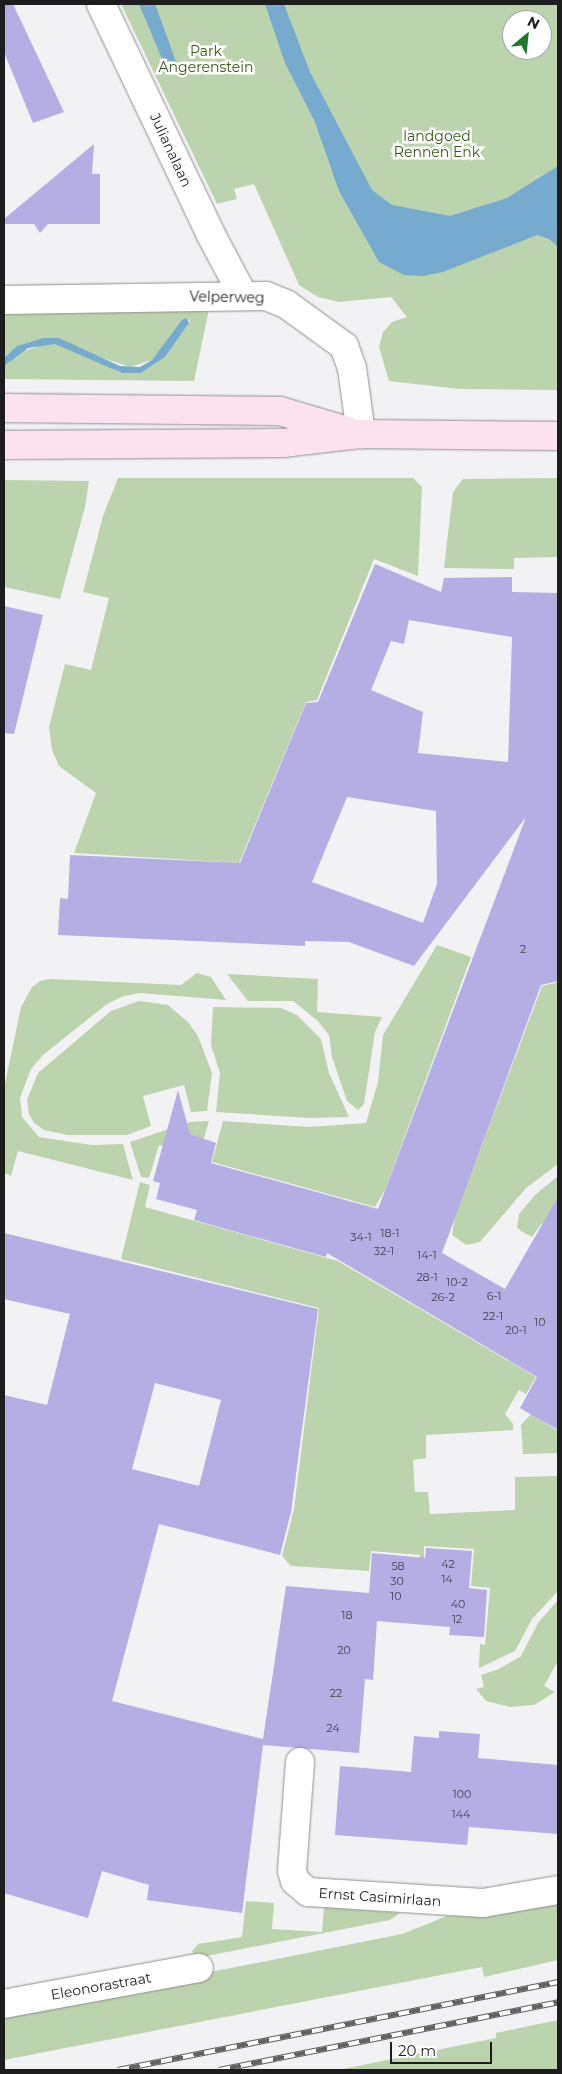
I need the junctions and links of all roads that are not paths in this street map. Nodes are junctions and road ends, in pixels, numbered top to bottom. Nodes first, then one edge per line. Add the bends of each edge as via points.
1 (102, 4) edge
2 (243, 295) junction
3 (4, 300) edge
4 (4, 408) edge
5 (361, 434) junction
6 (558, 436) edge
7 (4, 444) edge
8 (300, 1762) dead end
9 (558, 1890) edge
10 (198, 1968) dead end
11 (4, 2004) edge

1 - 2 street, Julianalaan via 210,233
2 - 3 street, Velperweg
2 - 5 street, Velperweg via 266,296 286,304 344,346 352,368
4 - 5 main road via 280,411
5 - 6 main road
5 - 7 main road via 283,443
8 - 9 street, Ernst Casimirlaan via 292,1871 295,1880 308,1892 483,1904
10 - 11 street, Eleonorastraat

